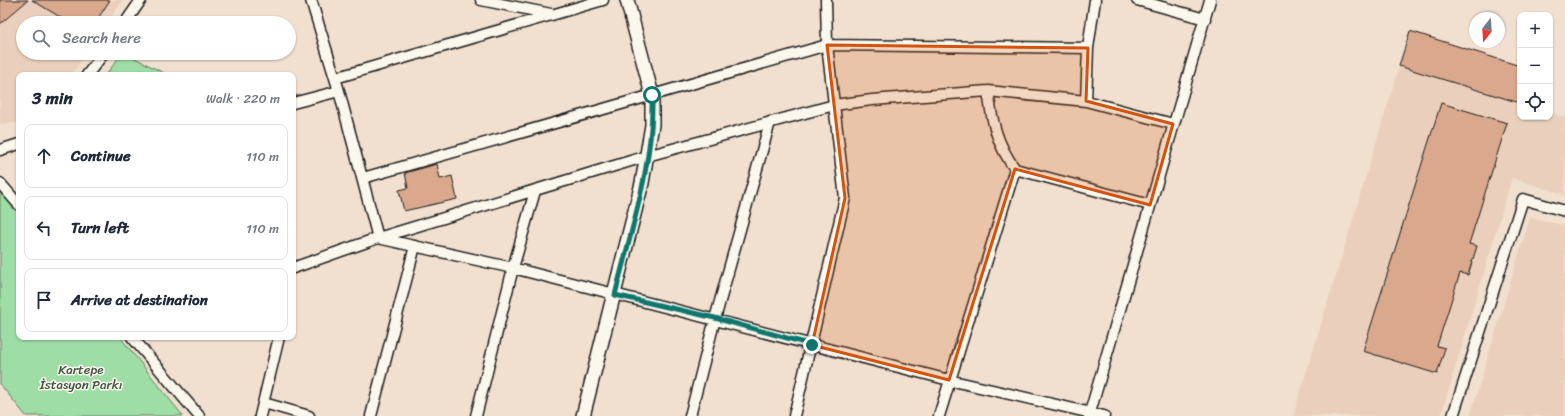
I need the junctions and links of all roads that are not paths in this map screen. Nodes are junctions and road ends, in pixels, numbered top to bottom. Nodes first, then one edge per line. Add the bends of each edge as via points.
1 (141, 0) edge
2 (311, 0) edge
3 (481, 0) edge
4 (602, 0) edge
5 (628, 0) edge
6 (826, 0) edge
7 (1095, 0) edge
8 (1137, 0) edge
9 (1210, 0) edge
10 (554, 15) junction
11 (130, 16) edge
12 (1204, 19) junction
13 (827, 45) junction
14 (1088, 48) junction
15 (99, 60) edge
16 (89, 72) edge
17 (335, 78) junction
18 (339, 91) junction
19 (988, 91) junction
20 (652, 95) junction
21 (1086, 101) junction
22 (296, 102) edge
23 (834, 105) junction
24 (770, 122) junction
25 (1173, 124) junction
26 (16, 145) edge
27 (0, 150) edge
28 (647, 156) junction
29 (1015, 169) junction
30 (363, 178) junction
31 (0, 183) edge
32 (535, 191) junction
33 (16, 202) edge
34 (1150, 205) junction
35 (1565, 211) edge
36 (378, 238) junction
37 (415, 246) junction
38 (296, 268) edge
39 (513, 268) junction
40 (615, 295) junction
41 (715, 318) junction
42 (135, 340) edge
43 (278, 340) edge
44 (812, 345) junction
45 (949, 380) junction
46 (264, 403) junction
47 (1089, 414) edge
48 (199, 416) edge
49 (260, 416) edge
50 (309, 416) edge
51 (371, 416) edge
52 (476, 416) edge
53 (583, 416) edge
54 (690, 416) edge
55 (794, 416) edge
56 (939, 416) edge
57 (1104, 416) edge
58 (1453, 416) edge

1 - 11 street
2 - 17 street
3 - 10 street
4 - 10 street
5 - 20 street
6 - 13 street
7 - 14 street
8 - 12 street
9 - 12 street
10 - 17 street
12 - 25 street
13 - 14 street
13 - 20 street
13 - 23 street
14 - 21 street
15 - 16 street
17 - 18 street
18 - 22 street
18 - 30 street
19 - 21 street
19 - 23 street
19 - 29 street via 996,135 1001,149
20 - 28 street via 652,125
20 - 30 street
21 - 25 street
23 - 24 street
23 - 44 street via 845,198
24 - 28 street
24 - 41 street
25 - 34 street
26 - 27 street
28 - 32 street
28 - 40 street
29 - 34 street
29 - 45 street
30 - 36 street
31 - 33 street
32 - 36 street
32 - 39 street
34 - 47 street
35 - 58 street via 1523,199
36 - 37 street
36 - 38 street
37 - 39 street
37 - 51 street
39 - 40 street
39 - 52 street
40 - 41 street
40 - 53 street
41 - 44 street
41 - 54 street
42 - 48 street
43 - 46 street
44 - 45 street
44 - 55 street
45 - 47 street
45 - 56 street
46 - 49 street
46 - 50 street
47 - 57 street

